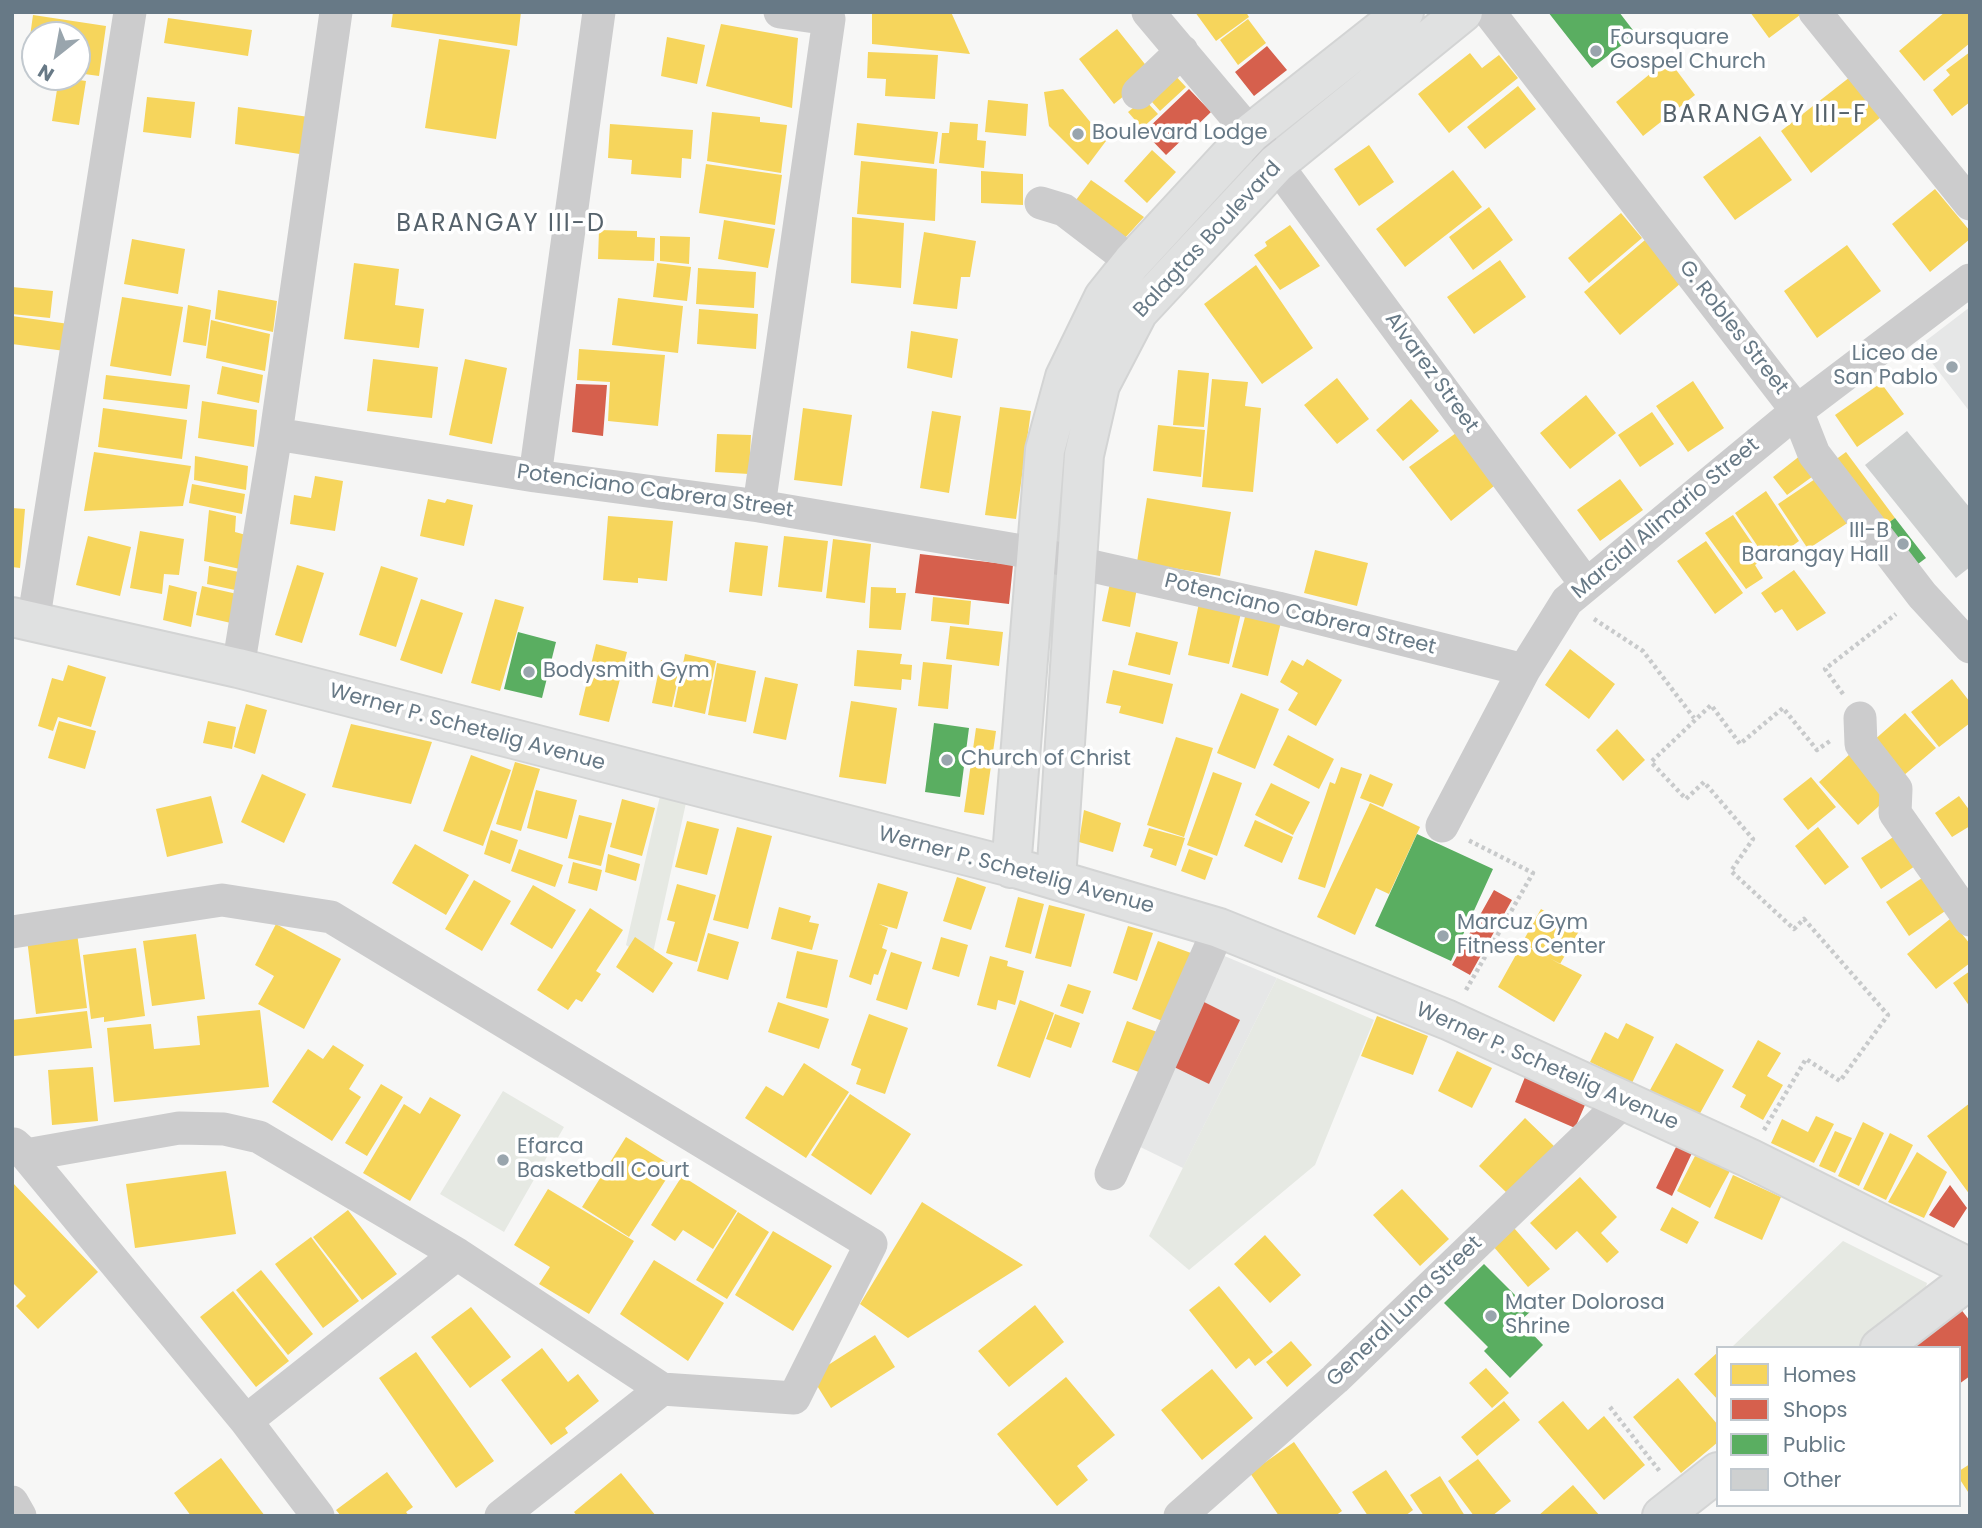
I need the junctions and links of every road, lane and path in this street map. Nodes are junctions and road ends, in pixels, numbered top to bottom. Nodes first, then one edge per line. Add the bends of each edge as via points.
1 (130, 12) edge
2 (336, 12) edge
3 (599, 12) edge
4 (780, 12) edge
5 (1148, 12) edge
6 (1404, 12) edge
7 (1463, 12) edge
8 (1489, 12) edge
9 (1815, 12) edge
10 (1182, 51) junction
11 (1138, 93) dead end
12 (1251, 133) junction
13 (1276, 164) junction
14 (1041, 203) dead end
15 (1970, 204) edge
16 (1132, 262) junction
17 (1970, 280) edge
18 (1797, 411) junction
19 (276, 434) junction
20 (535, 476) junction
21 (759, 506) junction
22 (1034, 553) junction
23 (1075, 562) junction
24 (1576, 592) junction
25 (1922, 595) junction
26 (23, 620) edge
27 (1970, 647) edge
28 (237, 668) junction
29 (1524, 670) junction
30 (1694, 718) junction
31 (1860, 718) junction
32 (1442, 827) joint
33 (1011, 868) junction
34 (1056, 879) junction
35 (1970, 920) edge
36 (1219, 928) junction
37 (12, 932) edge
38 (1476, 973) dead end
39 (1624, 1101) junction
40 (19, 1148) edge
41 (1749, 1158) junction
42 (1111, 1174) dead end
43 (457, 1254) junction
44 (1970, 1268) edge
45 (1970, 1279) edge
46 (1883, 1346) edge
47 (662, 1389) junction
48 (1610, 1407) dead end
49 (246, 1422) junction
50 (1716, 1474) edge
51 (12, 1502) edge
52 (1672, 1507) edge
53 (20, 1516) edge
54 (317, 1516) edge
55 (501, 1516) edge
56 (1180, 1516) edge

1 - 26 street
2 - 19 street
3 - 20 street
4 - 21 street via 830,19
5 - 10 street
6 - 12 main road, Balagtas Boulevard
7 - 13 main road, Balagtas Boulevard
8 - 18 street, G. Robles Street
9 - 15 street
10 - 11 street
10 - 12 street
12 - 13 street, Alvarez Street
12 - 16 main road, Balagtas Boulevard
13 - 23 main road, Balagtas Boulevard via 1138,312 1100,385 1084,455
13 - 24 street, Alvarez Street
14 - 16 street via 1064,210
16 - 22 main road, Balagtas Boulevard via 1104,297 1065,377 1045,450
17 - 18 street, Marcial Alimario Street
18 - 24 street, Marcial Alimario Street
18 - 25 street, G. Robles Street via 1814,454
19 - 20 street, Potenciano Cabrera Street
19 - 28 street
20 - 21 street, Potenciano Cabrera Street
21 - 22 street, Potenciano Cabrera Street
22 - 23 street, Potenciano Cabrera Street
22 - 33 main road, Balagtas Boulevard
23 - 29 street, Potenciano Cabrera Street
23 - 34 main road, Balagtas Boulevard
24 - 29 street, Marcial Alimario Street
24 - 30 path via 1643,651
25 - 27 street, G. Robles Street
25 - 31 path via 1825,669
26 - 28 main road, Werner P. Schetelig Avenue
28 - 33 main road, Werner P. Schetelig Avenue
29 - 32 street, Marcial Alimario Street
30 - 31 path via 1711,705 1740,744 1783,708 1817,750
30 - 41 path via 1651,762 1686,799 1704,782 1753,839 1731,871 1794,929 1804,919 1888,1015 1840,1081 1806,1059
31 - 35 street via 1861,744 1896,789 1895,813
32 - 38 path via 1533,873
33 - 34 main road, Werner P. Schetelig Avenue
34 - 36 main road, Werner P. Schetelig Avenue
36 - 39 main road, Werner P. Schetelig Avenue via 1448,1020
36 - 42 street
37 - 47 street via 222,900 331,917 871,1244 794,1398
39 - 41 main road, Werner P. Schetelig Avenue
39 - 56 street, General Luna Street via 1335,1380
40 - 43 street via 179,1128 224,1129 259,1137
40 - 49 street
41 - 44 main road, Werner P. Schetelig Avenue
43 - 47 street
43 - 49 street
45 - 46 main road
47 - 55 street
48 - 52 path
49 - 54 street
50 - 52 main road
51 - 53 street

